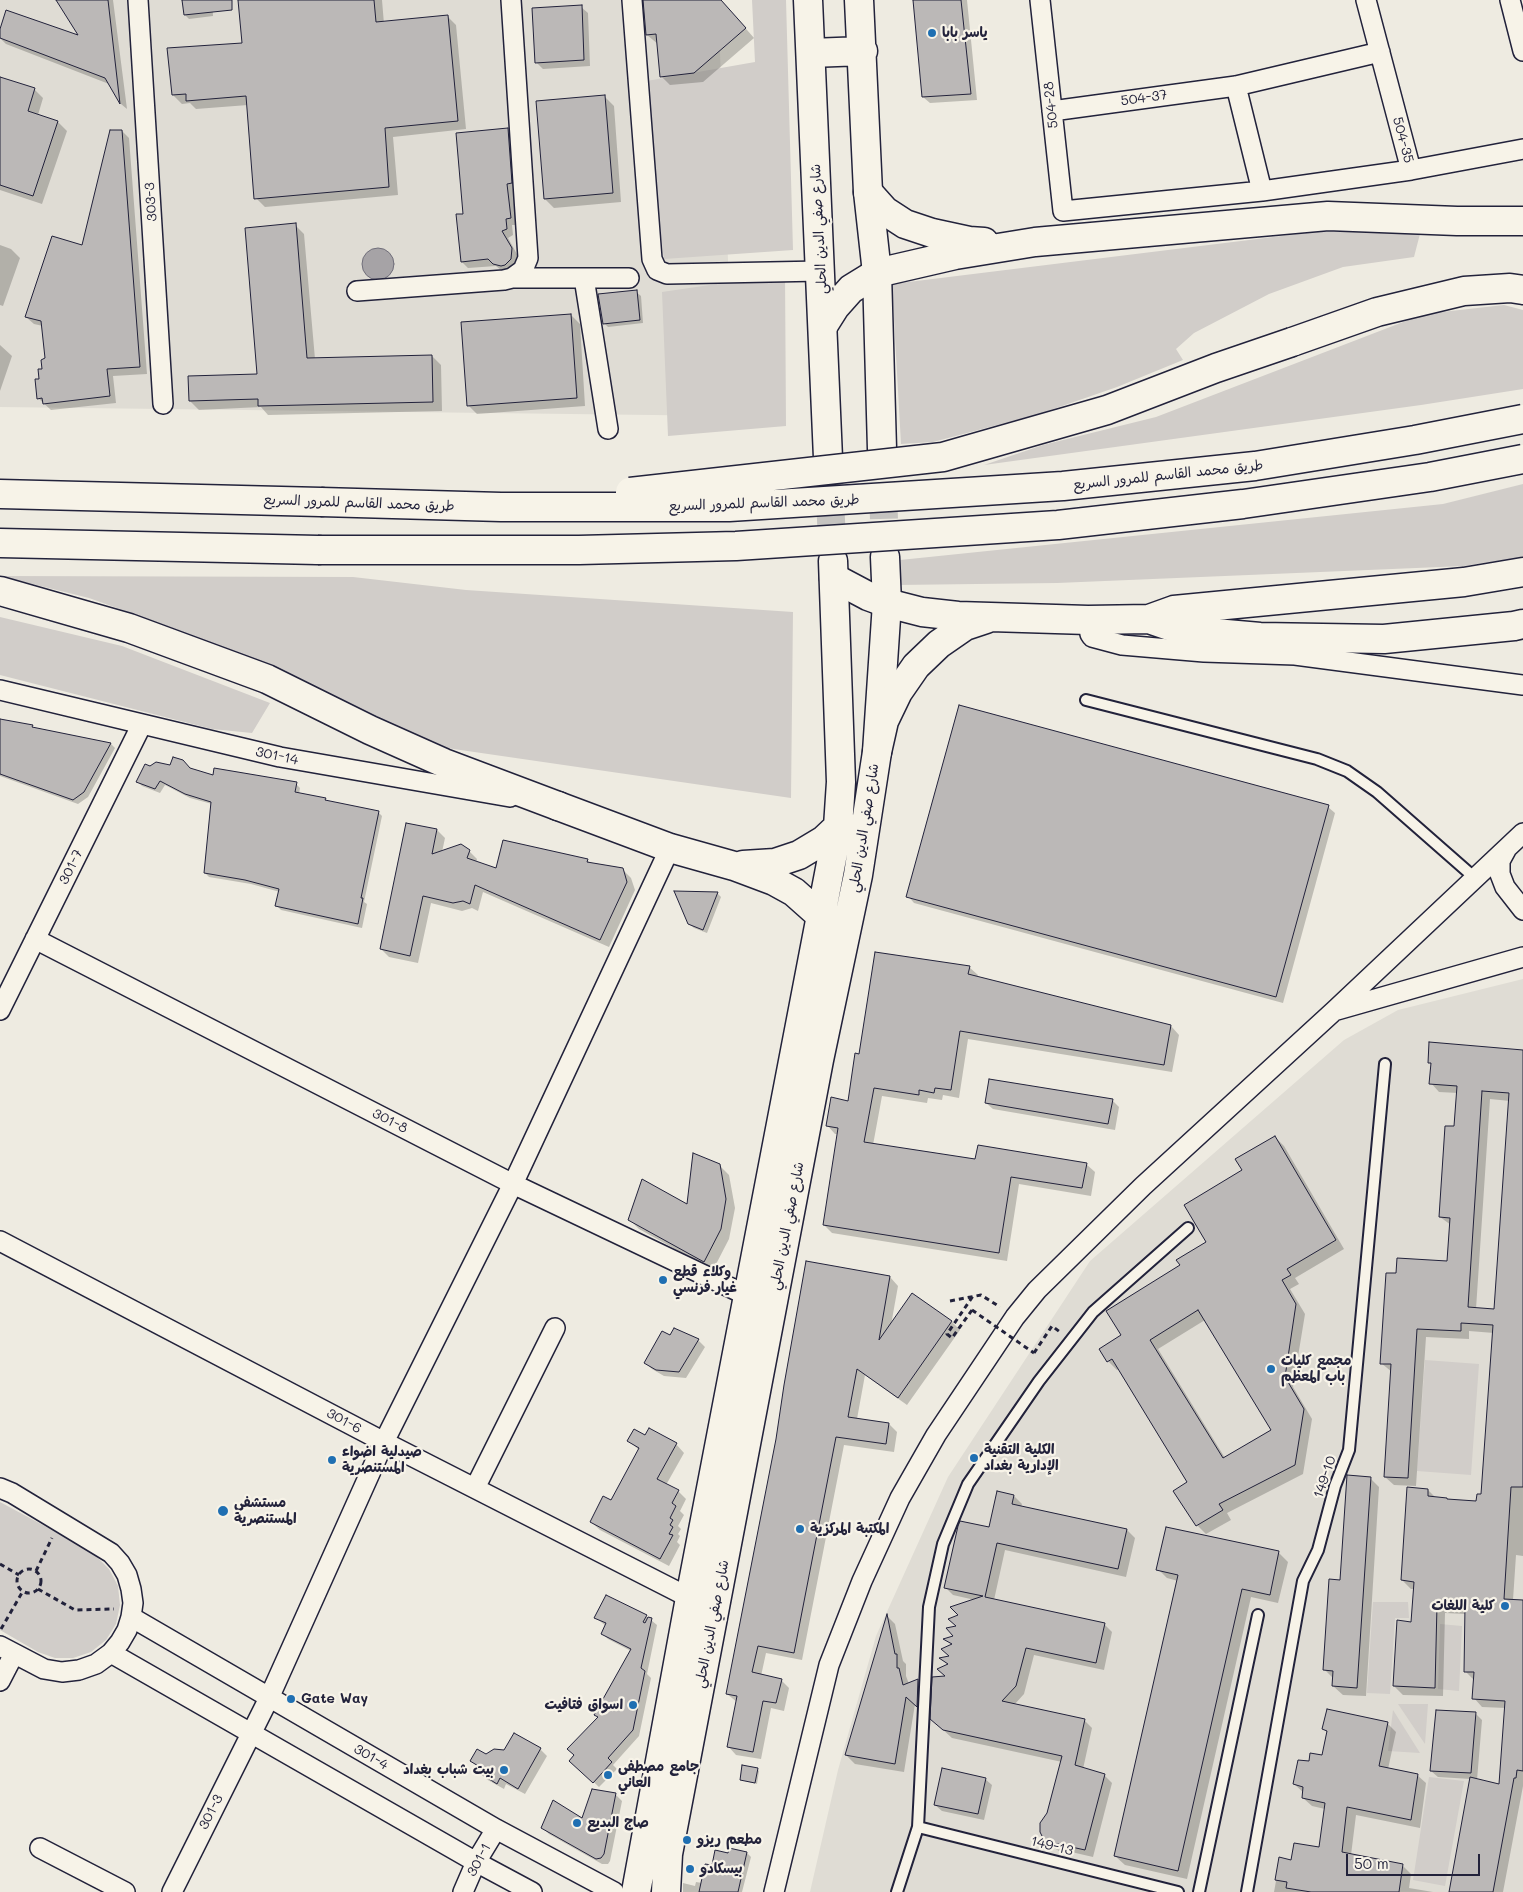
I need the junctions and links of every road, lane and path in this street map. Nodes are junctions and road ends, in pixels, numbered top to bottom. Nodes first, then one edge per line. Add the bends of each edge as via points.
1 (138, 0) edge
2 (511, 0) edge
3 (632, 0) edge
4 (808, 0) edge
5 (859, 0) edge
6 (1040, 0) edge
7 (1366, 0) edge
8 (1510, 0) edge
9 (863, 51) junction
10 (1523, 51) edge
11 (1380, 52) junction
12 (811, 53) junction
13 (1236, 86) junction
14 (1052, 111) junction
15 (1523, 149) edge
16 (1411, 170) junction
17 (1262, 191) junction
18 (868, 192) junction
19 (1523, 221) edge
20 (1035, 242) junction
21 (821, 271) junction
22 (877, 273) junction
23 (512, 278) junction
24 (584, 278) junction
25 (630, 278) dead end
26 (1523, 290) edge
27 (357, 291) dead end
28 (823, 326) junction
29 (164, 404) dead end
30 (1523, 419) edge
31 (608, 428) dead end
32 (882, 449) tunnel mouth
33 (828, 458) tunnel mouth
34 (1523, 459) edge
35 (0, 494) edge
36 (501, 507) junction
37 (0, 543) edge
38 (885, 557) tunnel mouth
39 (1523, 572) edge
40 (0, 591) edge
41 (887, 603) junction
42 (995, 616) junction
43 (1088, 620) junction
44 (1148, 620) junction
45 (1523, 624) edge
46 (1523, 685) edge
47 (0, 690) edge
48 (1086, 700) dead end
49 (142, 724) junction
50 (877, 752) junction
51 (558, 806) junction
52 (838, 827) junction
53 (1523, 833) edge
54 (670, 848) junction
55 (1507, 848) junction
56 (734, 866) junction
57 (1475, 878) junction
58 (1523, 910) edge
59 (820, 916) junction
60 (35, 939) junction
61 (1523, 957) edge
62 (0, 1010) edge
63 (1334, 1011) junction
64 (1385, 1064) dead end
65 (513, 1184) junction
66 (1188, 1228) dead end
67 (0, 1241) edge
68 (748, 1296) junction
69 (973, 1296) junction
70 (950, 1301) dead end
71 (1015, 1317) junction
72 (1052, 1326) dead end
73 (555, 1328) dead end
74 (384, 1442) junction
75 (0, 1488) edge
76 (475, 1488) junction
77 (61, 1521) junction
78 (0, 1564) edge
79 (36, 1571) junction
80 (19, 1575) junction
81 (38, 1589) junction
82 (23, 1590) junction
83 (690, 1598) junction
84 (131, 1612) junction
85 (1258, 1615) dead end
86 (0, 1632) edge
87 (7, 1650) edge
88 (111, 1653) junction
89 (0, 1681) edge
90 (269, 1698) junction
91 (251, 1732) junction
92 (918, 1827) junction
93 (496, 1829) junction
94 (40, 1848) dead end
95 (476, 1862) junction
96 (125, 1892) edge
97 (172, 1892) edge
98 (463, 1892) edge
99 (532, 1892) edge
100 (614, 1892) edge
101 (636, 1892) edge
102 (666, 1892) edge
103 (774, 1892) edge
104 (897, 1892) edge
105 (1178, 1892) edge
106 (1199, 1892) edge
107 (1247, 1892) edge

1 - 29 street, 303-3
2 - 23 street via 528,258 523,270
3 - 21 street via 652,259 657,270 667,274
4 - 12 main road, شارع صفي الدين الحلي
5 - 9 main road
6 - 14 street, 504-28
7 - 11 street, 504-35
8 - 10 street
9 - 12 main road
9 - 18 main road
11 - 13 street, 504-37
11 - 16 street, 504-35
12 - 21 main road, شارع صفي الدين الحلي
13 - 14 street, 504-37
13 - 17 street
14 - 17 street, 504-28 via 1063,211
15 - 16 street, 504-35
16 - 17 street
18 - 20 main road via 885,211 905,224 932,233 969,241
18 - 22 main road
19 - 20 main road via 1328,216
20 - 22 main road via 955,255
21 - 28 main road, شارع صفي الدين الحلي
22 - 28 main road via 851,289
22 - 32 main road
23 - 24 street
23 - 27 street
24 - 25 street
24 - 31 street
26 - 36 main road, bridge via 1464,290 1377,312 1107,410 943,456
28 - 33 main road, شارع صفي الدين الحلي
30 - 36 main road, طريق محمد القاسم للمرور السريع, bridge via 1255,466 1063,486 729,507
34 - 37 main road, bridge via 1430,477 1058,526 736,546 318,550
35 - 36 main road, طريق محمد القاسم للمرور السريع, bridge
38 - 41 main road, شارع صفي الدين الحلي
39 - 44 main road via 1464,582 1174,610
40 - 51 main road via 129,628 267,679 444,763
41 - 42 main road via 922,612
41 - 50 main road, شارع صفي الدين الحلي
41 - 52 main road, شارع صفي الدين الحلي via 868,596 833,570 841,782
42 - 43 main road
42 - 50 main road via 965,626 916,666 888,714
43 - 44 main road
43 - 46 street via 1092,637 1122,645 1204,652 1295,654
44 - 45 main road via 1181,630 1260,637 1384,640
47 - 49 street, 301-14
48 - 57 lane via 1317,759 1347,771 1377,792
49 - 51 street, 301-14 via 280,757
49 - 60 street, 301-7
50 - 52 main road via 857,800
50 - 102 main road, شارع صفي الدين الحلي via 858,875 819,1060 670,1844
51 - 54 main road
52 - 56 main road via 799,855 775,863
52 - 59 main road, شارع صفي الدين الحلي
53 - 55 street
54 - 56 main road
54 - 65 street, 301-3
55 - 57 street
55 - 58 street via 1500,861 1500,874 1505,887
56 - 59 main road via 794,892
57 - 63 street
59 - 68 main road, شارع صفي الدين الحلي
60 - 62 street, 301-7
60 - 65 street, 301-8
61 - 63 street
63 - 71 street via 1143,1186 1037,1290
64 - 107 lane, 149-10 via 1349,1450 1334,1486 1318,1550 1303,1581
65 - 68 street, 301-8
65 - 74 street, 301-3
66 - 92 lane via 1093,1312 1039,1381 968,1484 943,1544 929,1607
67 - 74 street, 301-6
68 - 83 main road, شارع صفي الدين الحلي
69 - 70 path
69 - 71 path via 981,1295
69 - 72 path, bridge via 947,1334 952,1338 972,1310 1034,1353
71 - 103 street via 900,1498 862,1581 830,1665
73 - 76 street
74 - 76 street, 301-6
74 - 90 street, 301-3
75 - 77 street
76 - 83 street, 301-6
77 - 79 path
77 - 84 street via 111,1553 120,1563 131,1589
78 - 80 path
79 - 80 path via 27,1569
79 - 81 path via 41,1579
80 - 82 path via 18,1582
81 - 82 path
81 - 84 path via 75,1610
82 - 86 path
83 - 101 main road, شارع صفي الدين الحلي
84 - 88 street via 127,1630
84 - 90 street, 301-4
85 - 106 lane
87 - 88 street via 44,1669 62,1672 96,1664
87 - 89 street
88 - 91 street
90 - 91 street, 301-3
90 - 93 street, 301-4
91 - 95 street
91 - 97 street, 301-3
92 - 104 lane
92 - 105 lane, 149-13
93 - 95 street, 301-1
93 - 100 street, 301-4
94 - 96 street
95 - 98 street, 301-1
95 - 99 street

